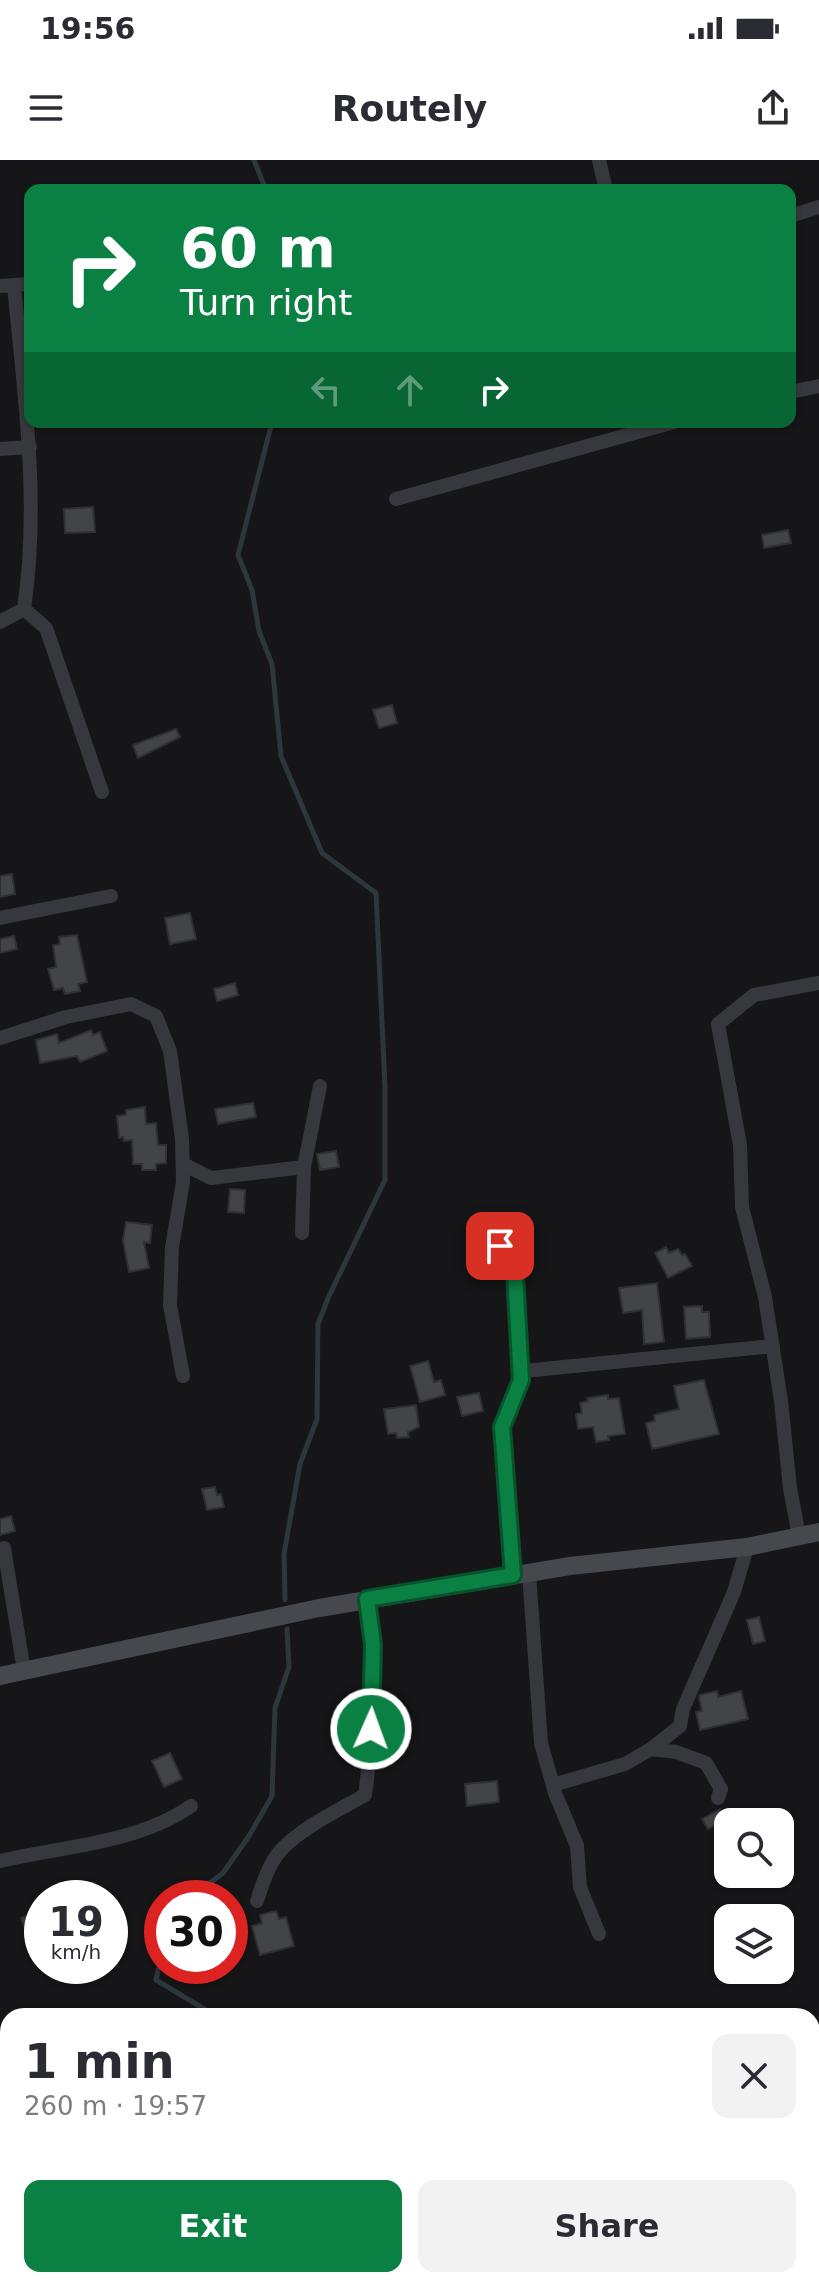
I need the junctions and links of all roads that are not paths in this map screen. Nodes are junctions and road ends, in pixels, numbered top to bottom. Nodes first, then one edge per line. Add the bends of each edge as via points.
1 (599, 160) edge
2 (605, 184) edge
3 (819, 207) edge
4 (796, 214) edge
5 (7, 286) edge
6 (819, 386) edge
7 (796, 391) edge
8 (24, 405) edge
9 (27, 428) edge
10 (652, 428) edge
11 (30, 447) junction
12 (0, 449) edge
13 (396, 499) dead end
14 (24, 609) junction
15 (0, 622) edge
16 (102, 792) dead end
17 (111, 896) dead end
18 (0, 918) edge
19 (819, 983) edge
20 (0, 1038) edge
21 (320, 1086) dead end
22 (183, 1164) junction
23 (304, 1167) junction
24 (302, 1233) dead end
25 (500, 1246) dead end
26 (773, 1346) junction
27 (183, 1376) dead end
28 (521, 1380) junction
29 (819, 1532) edge
30 (799, 1536) junction
31 (747, 1547) junction
32 (4, 1548) dead end
33 (521, 1574) junction
34 (367, 1599) junction
35 (24, 1671) junction
36 (0, 1676) edge
37 (651, 1749) junction
38 (553, 1785) junction
39 (718, 1798) dead end
40 (191, 1806) dead end
41 (0, 1861) edge
42 (257, 1901) dead end
43 (599, 1934) dead end

1 - 2 street
3 - 4 street
5 - 8 street
6 - 7 street
9 - 11 street
10 - 13 street
11 - 12 street
11 - 14 street
14 - 15 street
14 - 16 street via 46,628
17 - 18 street
19 - 26 street via 754,995 718,1024 740,1145 742,1207
20 - 22 street via 131,1004 156,1016 170,1051
21 - 23 street
22 - 23 street via 211,1178
22 - 27 street via 170,1305
23 - 24 street
25 - 28 street via 514,1256
26 - 28 street via 524,1371
26 - 30 street
28 - 33 street via 502,1427
29 - 30 street
30 - 31 street
31 - 33 street
31 - 37 street via 680,1726
32 - 35 street
33 - 34 street
33 - 38 street via 541,1743
34 - 35 street
34 - 42 street via 373,1645 365,1795 280,1851
35 - 36 street
37 - 38 street via 625,1764
37 - 39 street via 706,1763 721,1789
38 - 43 street via 577,1846 580,1887
40 - 41 street via 127,1835

